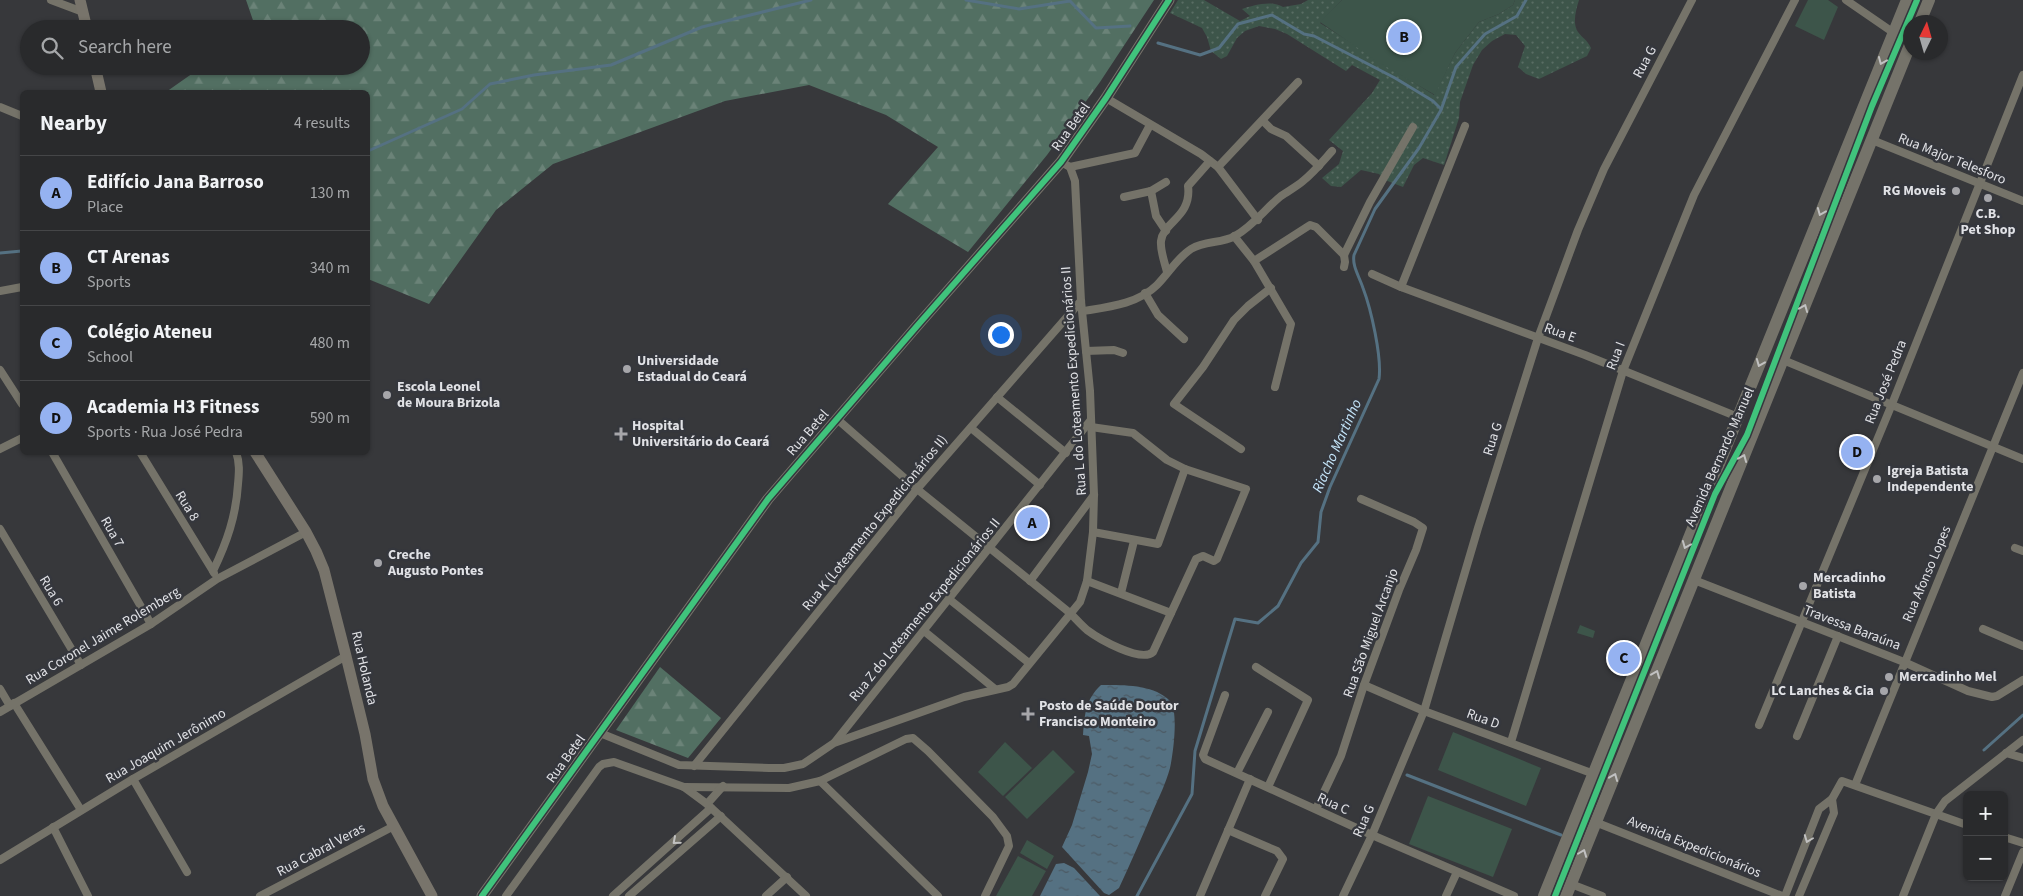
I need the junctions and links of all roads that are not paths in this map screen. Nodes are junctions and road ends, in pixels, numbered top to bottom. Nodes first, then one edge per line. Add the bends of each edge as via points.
1 (51, 0) edge
2 (82, 0) edge
3 (1170, 0) edge
4 (1692, 0) edge
5 (1795, 0) edge
6 (1846, 0) edge
7 (1908, 0) edge
8 (1929, 0) edge
9 (83, 12) junction
10 (1923, 15) edge
11 (85, 20) edge
12 (1894, 33) junction
13 (1904, 60) edge
14 (97, 75) edge
15 (2023, 75) edge
16 (1298, 82) dead end
17 (101, 90) edge
18 (1106, 98) junction
19 (0, 106) edge
20 (20, 115) edge
21 (1263, 120) junction
22 (1150, 125) junction
23 (1465, 126) dead end
24 (1413, 127) dead end
25 (1872, 140) junction
26 (1332, 151) dead end
27 (1210, 161) junction
28 (1066, 164) junction
29 (1319, 166) junction
30 (1218, 167) junction
31 (1166, 182) dead end
32 (1980, 184) junction
33 (1151, 191) junction
34 (1124, 197) dead end
35 (2023, 201) edge
36 (1258, 220) junction
37 (1166, 231) junction
38 (1234, 236) junction
39 (1344, 254) junction
40 (1254, 261) junction
41 (1344, 268) dead end
42 (1168, 272) junction
43 (1372, 274) dead end
44 (1402, 287) junction
45 (20, 288) edge
46 (1271, 288) junction
47 (0, 291) edge
48 (1145, 294) junction
49 (1081, 301) junction
50 (1083, 311) junction
51 (1538, 338) junction
52 (1184, 339) dead end
53 (1086, 352) junction
54 (1123, 353) dead end
55 (1783, 360) junction
56 (0, 370) edge
57 (1623, 371) junction
58 (2023, 373) edge
59 (1275, 387) dead end
60 (997, 397) junction
61 (20, 401) edge
62 (1892, 404) junction
63 (1738, 417) junction
64 (837, 419) junction
65 (1090, 424) junction
66 (971, 428) junction
67 (20, 439) edge
68 (1994, 446) junction
69 (0, 449) edge
70 (1241, 449) dead end
71 (1066, 453) junction
72 (54, 455) edge
73 (142, 455) edge
74 (236, 455) edge
75 (257, 455) edge
76 (2023, 458) edge
77 (1184, 469) junction
78 (1716, 470) junction
79 (1735, 478) junction
80 (1040, 485) junction
81 (917, 489) junction
82 (1708, 491) junction
83 (1094, 494) junction
84 (1726, 498) junction
85 (1361, 499) dead end
86 (0, 529) edge
87 (306, 532) junction
88 (1093, 532) junction
89 (1134, 541) junction
90 (990, 548) junction
91 (213, 571) junction
92 (217, 580) junction
93 (1087, 580) junction
94 (1694, 580) junction
95 (1030, 581) junction
96 (1121, 593) junction
97 (949, 599) junction
98 (1070, 613) junction
99 (1171, 613) junction
100 (1801, 622) junction
101 (151, 624) junction
102 (1983, 629) dead end
103 (924, 631) junction
104 (1838, 636) junction
105 (2023, 646) edge
106 (346, 656) junction
107 (1904, 662) junction
108 (1029, 663) junction
109 (81, 665) junction
110 (1256, 667) dead end
111 (2023, 680) edge
112 (1364, 685) junction
113 (0, 688) edge
114 (995, 689) junction
115 (1225, 696) dead end
116 (12, 705) junction
117 (1424, 711) junction
118 (0, 712) edge
119 (1268, 712) dead end
120 (1760, 726) dead end
121 (600, 733) junction
122 (1797, 736) dead end
123 (2023, 740) edge
124 (1511, 742) junction
125 (834, 743) junction
126 (2006, 752) junction
127 (2023, 758) edge
128 (694, 766) junction
129 (1237, 773) junction
130 (1594, 774) junction
131 (133, 779) junction
132 (1250, 779) junction
133 (820, 781) junction
134 (1855, 785) junction
135 (723, 786) junction
136 (684, 787) junction
137 (1268, 787) junction
138 (1832, 799) junction
139 (709, 806) junction
140 (81, 810) junction
141 (1316, 810) junction
142 (1936, 814) junction
143 (720, 816) junction
144 (1596, 822) junction
145 (1963, 824) edge
146 (394, 826) junction
147 (53, 827) junction
148 (1228, 830) junction
149 (1372, 835) junction
150 (2008, 838) edge
151 (2023, 843) edge
152 (2023, 852) edge
153 (0, 860) edge
154 (187, 872) dead end
155 (1457, 872) junction
156 (787, 877) junction
157 (1571, 884) junction
158 (88, 896) edge
159 (260, 896) edge
160 (432, 896) edge
161 (482, 896) edge
162 (506, 896) edge
163 (613, 896) edge
164 (629, 896) edge
165 (766, 896) edge
166 (806, 896) edge
167 (938, 896) edge
168 (985, 896) edge
169 (1200, 896) edge
170 (1265, 896) edge
171 (1343, 896) edge
172 (1446, 896) edge
173 (1514, 896) edge
174 (1544, 896) edge
175 (1566, 896) edge
176 (1602, 896) edge
177 (1784, 896) edge
178 (1798, 896) edge
179 (1903, 896) edge
180 (2005, 896) edge

1 - 9 street
2 - 9 street
3 - 18 street, Rua Betel
4 - 51 street, Rua G via 1604,169
5 - 57 street, Rua I via 1694,195
6 - 12 street
7 - 12 main road, Avenida Bernardo Manuel
8 - 10 main road
9 - 11 street
12 -> 63 main road, Avenida Bernardo Manuel
13 - 25 main road, Avenida Bernardo Manuel
14 - 17 street
15 - 32 street, Rua José Pedra
16 - 21 street
18 - 22 street
18 - 28 street, Rua Betel
19 - 20 street
21 - 29 street
21 - 30 street
22 - 27 street
22 - 28 street via 1135,153
23 - 44 street
24 - 39 street
25 - 32 street, Rua Major Telesforo
55 -> 25 main road, Avenida Bernardo Manuel
26 - 29 street
27 - 30 street
27 - 37 street via 1191,181 1187,202
28 - 49 street, Rua L do Loteamento Expedicionários II via 1075,181
28 - 64 street, Rua Betel
29 - 36 street via 1280,197
30 - 36 street
31 - 33 street
32 - 35 street, Rua Major Telesforo
32 - 62 street, Rua José Pedra
33 - 34 street
33 - 37 street via 1157,219
36 - 38 street
37 - 42 street via 1161,240
38 - 40 street
38 - 42 street via 1194,248
39 - 40 street via 1310,225
39 - 41 street
40 - 46 street
42 - 48 street
43 - 44 street, Rua E
44 - 51 street, Rua E
45 - 47 street
46 - 59 street via 1291,324
46 - 70 street via 1234,320 1174,404
48 - 50 street via 1119,306
48 - 52 street via 1158,316
49 - 50 street, Rua L do Loteamento Expedicionários II
49 - 60 street, Rua K (Loteamento Expedicionários II)
50 - 53 street, Rua L do Loteamento Expedicionários II
51 - 57 street, Rua E
51 - 117 street, Rua G
53 - 54 street via 1114,350
53 - 65 street, Rua L do Loteamento Expedicionários II
55 - 62 street
79 -> 55 main road, Avenida Bernardo Manuel
56 - 61 street
57 - 63 street, Rua E
57 - 124 street, Rua I
58 - 68 street, Rua Afonso Lopes
60 - 66 street, Rua K (Loteamento Expedicionários II)
60 - 71 street
62 - 68 street
62 - 100 street, Rua José Pedra
63 - 78 main road, Avenida Bernardo Manuel
64 - 81 street
64 - 121 street, Rua Betel via 768,499
65 - 71 street, Rua Z do Loteamento Expedicionários II
65 - 77 street via 1133,433
65 - 83 street, Rua L do Loteamento Expedicionários II
66 - 80 street
66 - 81 street, Rua K (Loteamento Expedicionários II)
67 - 69 street
68 - 76 street
68 - 107 street, Rua Afonso Lopes
71 - 80 street, Rua Z do Loteamento Expedicionários II
72 - 101 street, Rua 7
73 - 91 street, Rua 8
74 - 91 street via 239,472 232,526
75 - 87 street, Rua Holanda
77 - 89 street via 1158,544
77 - 99 street via 1246,489 1217,559 1196,558
78 - 79 main road
78 - 82 main road, Avenida Bernardo Manuel
79 - 84 main road, Avenida Bernardo Manuel
80 - 90 street, Rua Z do Loteamento Expedicionários II
81 - 90 street
81 - 128 street, Rua K (Loteamento Expedicionários II)
82 - 84 main road
82 -> 130 main road, Avenida Bernardo Manuel
83 - 88 street, Rua L do Loteamento Expedicionários II
83 - 95 street
84 - 94 main road, Avenida Bernardo Manuel
85 - 112 street, Rua São Miguel Arcanjo via 1422,528
86 - 109 street, Rua 6
87 - 92 street, Rua Coronel Jaime Rolemberg
87 - 106 street, Rua Holanda via 324,570
88 - 89 street
88 - 93 street, Rua L do Loteamento Expedicionários II
89 - 96 street
90 - 95 street
90 - 97 street, Rua Z do Loteamento Expedicionários II
91 - 92 street
92 - 101 street, Rua Coronel Jaime Rolemberg
93 - 96 street
93 - 98 street, Rua L do Loteamento Expedicionários II via 1080,602
94 - 100 street, Travessa Baraúna
144 -> 94 main road, Avenida Bernardo Manuel
95 - 98 street
96 - 99 street
97 - 103 street, Rua Z do Loteamento Expedicionários II
97 - 108 street
98 - 99 street via 1100,639 1141,656 1152,652
98 - 108 street, Rua L do Loteamento Expedicionários II
100 - 104 street, Travessa Baraúna
100 - 120 street, Rua José Pedra
101 - 109 street, Rua Coronel Jaime Rolemberg
102 - 105 street
103 - 114 street
103 - 125 street, Rua Z do Loteamento Expedicionários II
104 - 107 street, Travessa Baraúna
104 - 122 street
106 - 131 street, Rua Joaquim Jerônimo
106 - 146 street, Rua Holanda via 373,779
107 - 111 street, Travessa Baraúna via 1968,691 1992,697
107 - 134 street, Rua Afonso Lopes
108 - 114 street, Rua L do Loteamento Expedicionários II via 1013,684
109 - 116 street, Rua Coronel Jaime Rolemberg
110 - 137 street via 1308,700
112 - 117 street, Rua D
112 - 141 street, Rua São Miguel Arcanjo via 1341,756
113 - 116 street
114 - 125 street, Rua L do Loteamento Expedicionários II
115 - 129 street, Rua C via 1203,756
116 - 118 street, Rua Coronel Jaime Rolemberg
116 - 140 street
117 - 124 street, Rua D
117 - 149 street, Rua G
119 - 129 street
121 - 128 street, Rua L do Loteamento Expedicionários II via 679,765
121 - 161 street, Rua Betel
123 - 126 street
124 - 130 street, Rua D
125 - 128 street, Rua L do Loteamento Expedicionários II via 814,758 791,767
126 - 127 street
126 - 142 street via 1952,795
129 - 132 street, Rua C
130 - 174 main road, Avenida Bernardo Manuel
131 - 140 street, Rua Joaquim Jerônimo
131 - 154 street
132 - 137 street, Rua C
132 - 148 street
133 - 135 street via 789,788
133 - 167 street
133 - 168 street via 913,738 993,817 1007,836 1009,846
134 - 138 street via 1842,781
134 - 142 street
135 - 136 street
135 - 139 street
136 - 139 street
136 - 162 street via 614,762 603,764
137 - 141 street, Rua C
138 -> 177 street via 1819,809
138 - 178 street via 1834,813
139 - 143 street
139 -> 163 street
140 - 147 street, Rua Joaquim Jerônimo
141 - 149 street, Rua C
142 - 145 street
142 - 179 street
143 - 156 street
143 - 164 street
157 -> 144 main road, Avenida Bernardo Manuel
144 - 177 street, Avenida Expedicionários
146 - 159 street, Rua Cabral Veras
146 - 160 street, Rua Holanda
147 - 153 street, Rua Joaquim Jerônimo
147 - 158 street
148 - 169 street
148 - 170 street via 1277,851 1283,859
149 - 155 street, Rua C
149 - 171 street, Rua G
150 - 151 street
152 - 180 street
155 - 172 street
155 - 173 street, Rua C
156 - 165 street
156 - 166 street
157 - 175 main road, Avenida Bernardo Manuel
157 - 176 street

